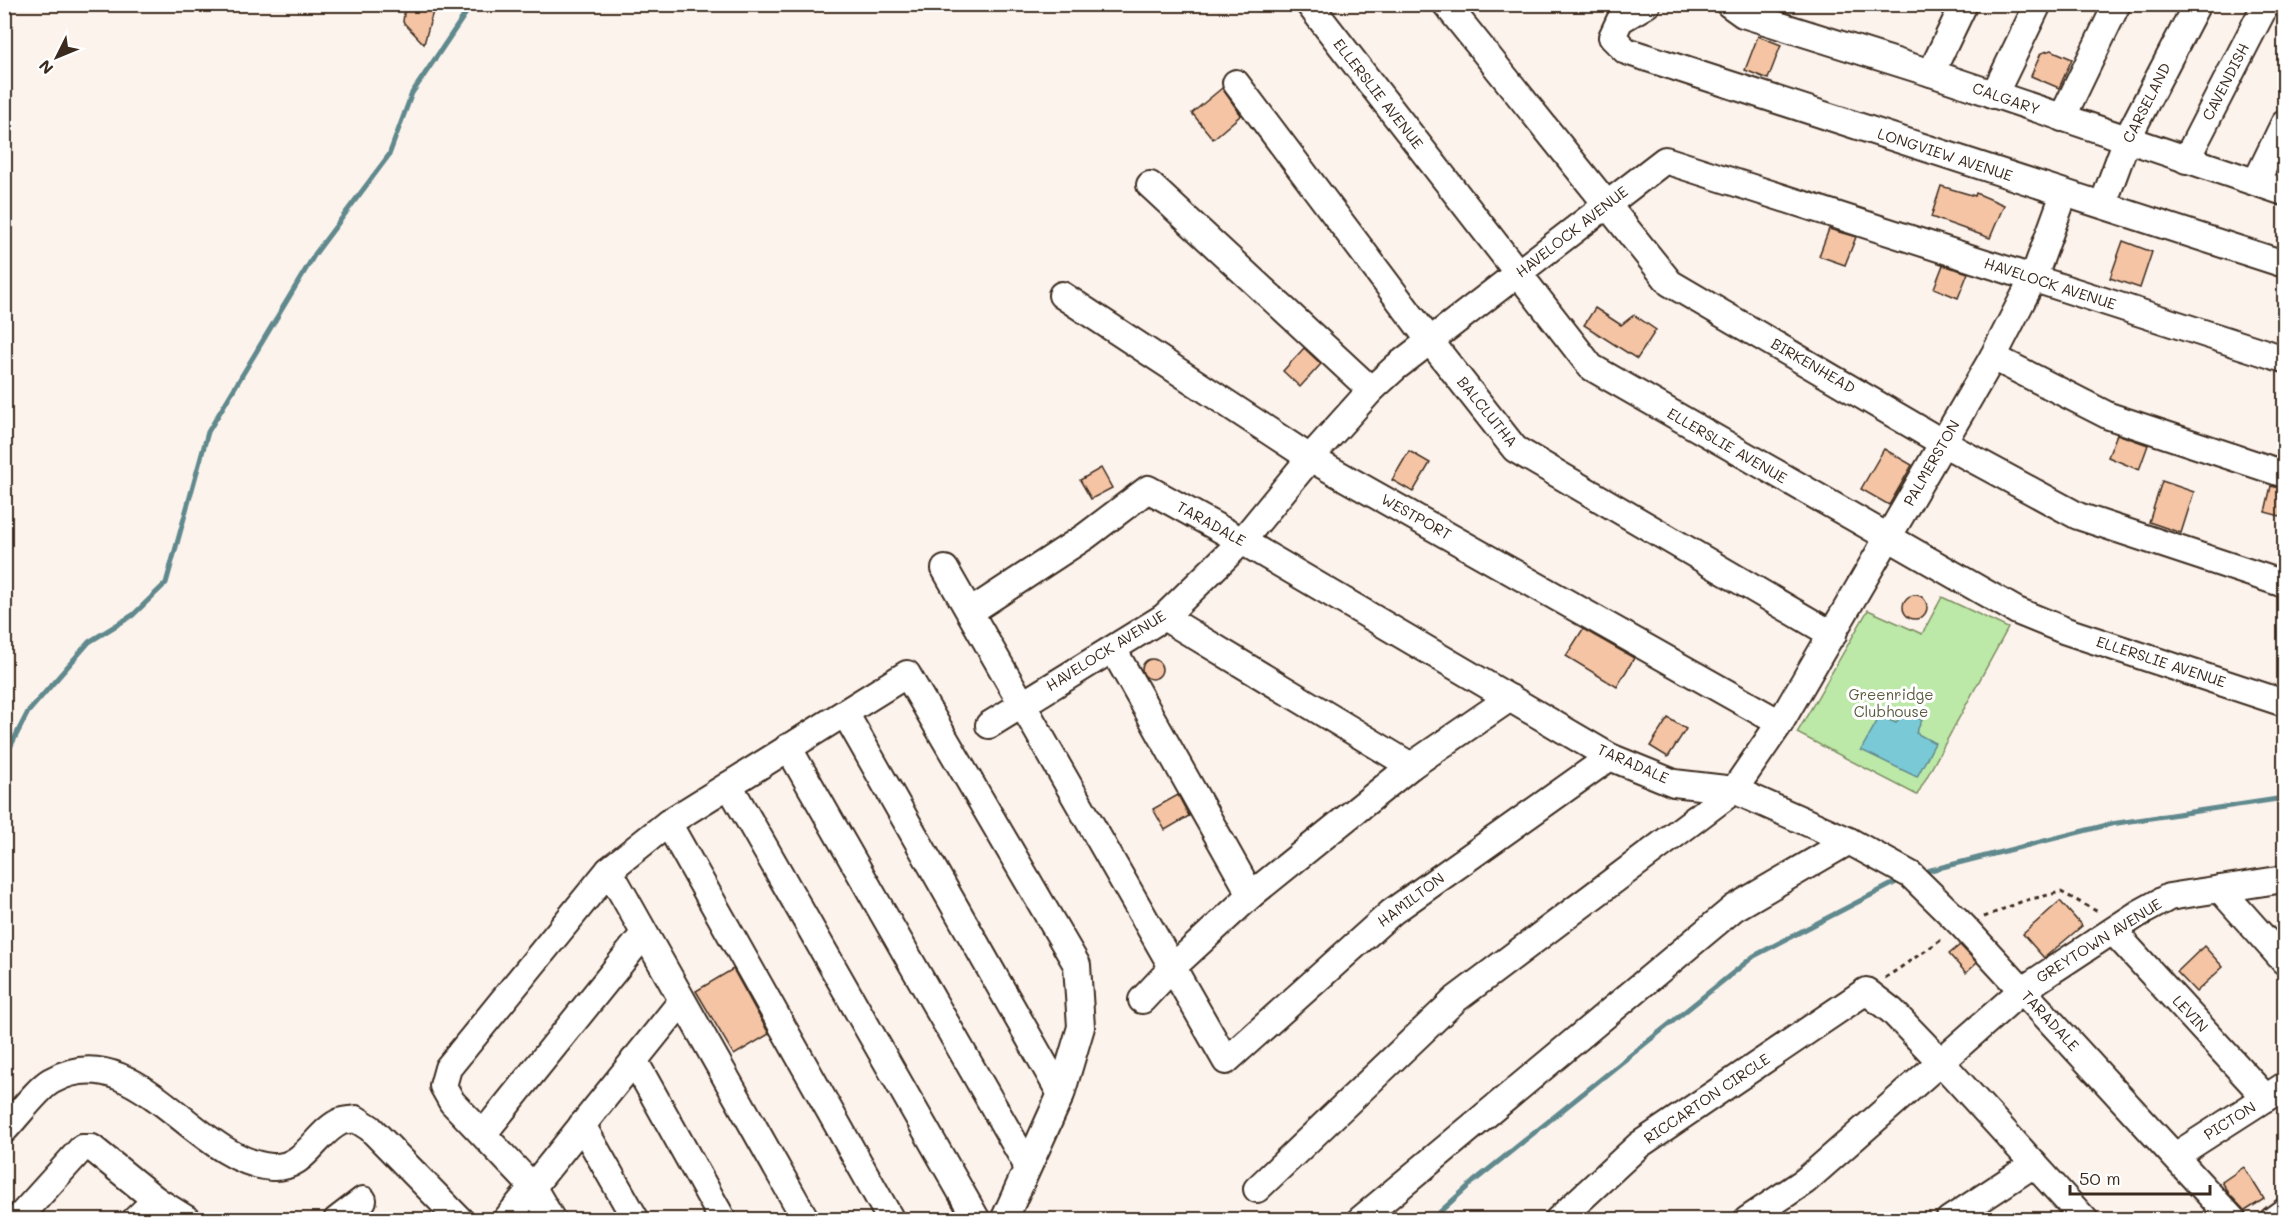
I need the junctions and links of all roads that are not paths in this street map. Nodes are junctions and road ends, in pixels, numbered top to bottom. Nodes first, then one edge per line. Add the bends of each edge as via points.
1 (1309, 4) edge
2 (1446, 4) edge
3 (1647, 4) edge
4 (1729, 4) edge
5 (1964, 4) edge
6 (2038, 4) edge
7 (2117, 4) edge
8 (2197, 4) edge
9 (2266, 4) edge
10 (1931, 73) junction
11 (1236, 83) dead end
12 (1994, 95) junction
13 (2062, 118) junction
14 (2284, 124) edge
15 (2127, 139) junction
16 (2186, 160) junction
17 (2256, 182) junction
18 (1150, 185) dead end
19 (2284, 192) edge
20 (2064, 194) junction
21 (1607, 203) junction
22 (2103, 204) junction
23 (2284, 264) edge
24 (1517, 274) junction
25 (2033, 279) junction
26 (1062, 295) dead end
27 (1430, 341) junction
28 (1993, 357) junction
29 (2284, 359) edge
30 (1371, 390) junction
31 (1943, 443) junction
32 (1310, 458) junction
33 (2284, 474) edge
34 (1889, 539) junction
35 (1242, 541) junction
36 (945, 568) dead end
37 (2284, 584) edge
38 (970, 612) junction
39 (1164, 617) junction
40 (1833, 635) junction
41 (1113, 649) junction
42 (1509, 698) junction
43 (1022, 703) junction
44 (2284, 703) edge
45 (845, 713) junction
46 (1780, 723) junction
47 (989, 724) dead end
48 (788, 747) junction
49 (1611, 757) junction
50 (1411, 766) junction
51 (729, 785) junction
52 (1734, 790) junction
53 (668, 823) junction
54 (1849, 842) junction
55 (609, 870) junction
56 (2284, 879) edge
57 (2220, 889) junction
58 (1251, 895) junction
59 (2113, 931) junction
60 (644, 934) junction
61 (2284, 960) edge
62 (1173, 967) junction
63 (2021, 991) junction
64 (1142, 1000) dead end
65 (682, 1001) junction
66 (634, 1060) junction
67 (1940, 1061) junction
68 (2275, 1092) edge
69 (1061, 1094) junction
70 (582, 1125) junction
71 (4, 1130) edge
72 (484, 1133) junction
73 (2175, 1156) junction
74 (2034, 1164) junction
75 (1027, 1166) junction
76 (532, 1186) junction
77 (1257, 1189) dead end
78 (156, 1200) junction
79 (2284, 1212) edge
80 (17, 1220) edge
81 (135, 1220) edge
82 (188, 1220) edge
83 (460, 1220) edge
84 (506, 1220) edge
85 (552, 1220) edge
86 (636, 1220) edge
87 (723, 1220) edge
88 (806, 1220) edge
89 (891, 1220) edge
90 (977, 1220) edge
91 (1004, 1220) edge
92 (1360, 1220) edge
93 (1558, 1220) edge
94 (1747, 1220) edge
95 (1949, 1220) edge
96 (2085, 1220) edge
97 (2233, 1220) edge
98 (2272, 1220) edge

1 - 24 street, ELLERSLIE AVENUE
2 - 21 street, BIRKENHEAD
3 - 20 street, LONGVIEW AVENUE via 1620,20 1612,37 1626,51
4 - 10 street, CALGARY via 1743,14
5 - 10 street
6 - 12 street
7 - 13 street
8 - 15 street, CARSELAND
9 - 16 street, CAVENDISH
10 - 12 street, CALGARY
11 - 27 street, BALCLUTHA
12 - 13 street, CALGARY
13 - 15 street, CALGARY
14 - 17 street
15 - 16 street, CALGARY
15 - 22 street, CARSELAND
16 - 17 street, CALGARY
17 - 19 street, CALGARY
18 - 30 street
20 - 22 street, LONGVIEW AVENUE
20 - 25 street, PALMERSTON
21 - 24 street, HAVELOCK AVENUE
21 - 25 street, HAVELOCK AVENUE via 1665,160
21 - 31 street, BIRKENHEAD via 1670,282
22 - 23 street, LONGVIEW AVENUE
24 - 27 street, HAVELOCK AVENUE
24 - 34 street, ELLERSLIE AVENUE via 1591,367
25 - 28 street, PALMERSTON
25 - 29 street, HAVELOCK AVENUE
26 - 32 street, WESTPORT
27 - 30 street, HAVELOCK AVENUE
27 - 40 street, BALCLUTHA via 1515,449
28 - 31 street, PALMERSTON
28 - 33 street via 2109,416
30 - 32 street, HAVELOCK AVENUE
31 - 34 street, PALMERSTON
31 - 37 street, BIRKENHEAD via 2079,516
32 - 35 street, HAVELOCK AVENUE
32 - 46 street, WESTPORT
34 - 40 street, PALMERSTON
34 - 44 street, ELLERSLIE AVENUE via 2026,615
35 - 38 street, TARADALE via 1148,489 1086,536
35 - 39 street, HAVELOCK AVENUE
35 - 42 street, TARADALE
36 - 38 street
38 - 43 street
39 - 41 street, HAVELOCK AVENUE
39 - 50 street
40 - 46 street, PALMERSTON
41 - 43 street, HAVELOCK AVENUE
41 - 58 street
42 - 49 street, TARADALE
42 - 50 street
43 - 47 street, HAVELOCK AVENUE
43 - 62 street
45 - 48 street
45 - 69 street
45 - 69 street via 907,674 1077,965 1081,1027
46 - 52 street, PALMERSTON
48 - 51 street
48 - 75 street
49 - 52 street, TARADALE via 1674,783
49 - 62 street, HAMILTON via 1392,912 1226,1061
50 - 58 street
51 - 53 street
51 - 90 street
52 - 54 street, TARADALE
52 - 77 street, PALMERSTON via 1456,999
53 - 55 street
53 - 89 street
54 - 63 street, TARADALE via 1911,875
54 - 92 street via 1734,908
55 - 60 street
55 - 72 street via 448,1068 443,1086 452,1102
56 - 57 street, GREYTOWN AVENUE
57 - 59 street, GREYTOWN AVENUE via 2169,897
57 - 61 street
58 - 62 street
59 - 63 street, GREYTOWN AVENUE
59 - 68 street, LEVIN
60 - 65 street
60 - 72 street
62 - 64 street
63 - 67 street, GREYTOWN AVENUE
63 - 73 street, TARADALE
65 - 66 street
65 - 88 street
66 - 70 street
66 - 87 street
67 - 74 street
67 - 93 street, RICCARTON CIRCLE via 1892,1011 1866,991 1639,1145
67 - 94 street, GREYTOWN AVENUE via 1805,1181
68 - 73 street, PICTON
69 - 75 street
70 - 76 street
70 - 86 street
71 - 83 street via 49,1081 88,1070 113,1073 134,1083 221,1146 254,1164 282,1167 298,1159 342,1121 356,1119 370,1128
72 - 76 street
73 - 97 street, TARADALE
74 - 95 street
74 - 96 street
75 - 91 street
76 - 84 street
76 - 85 street
78 - 80 street via 92,1148 82,1148
78 - 81 street
78 - 82 street
79 - 98 street

